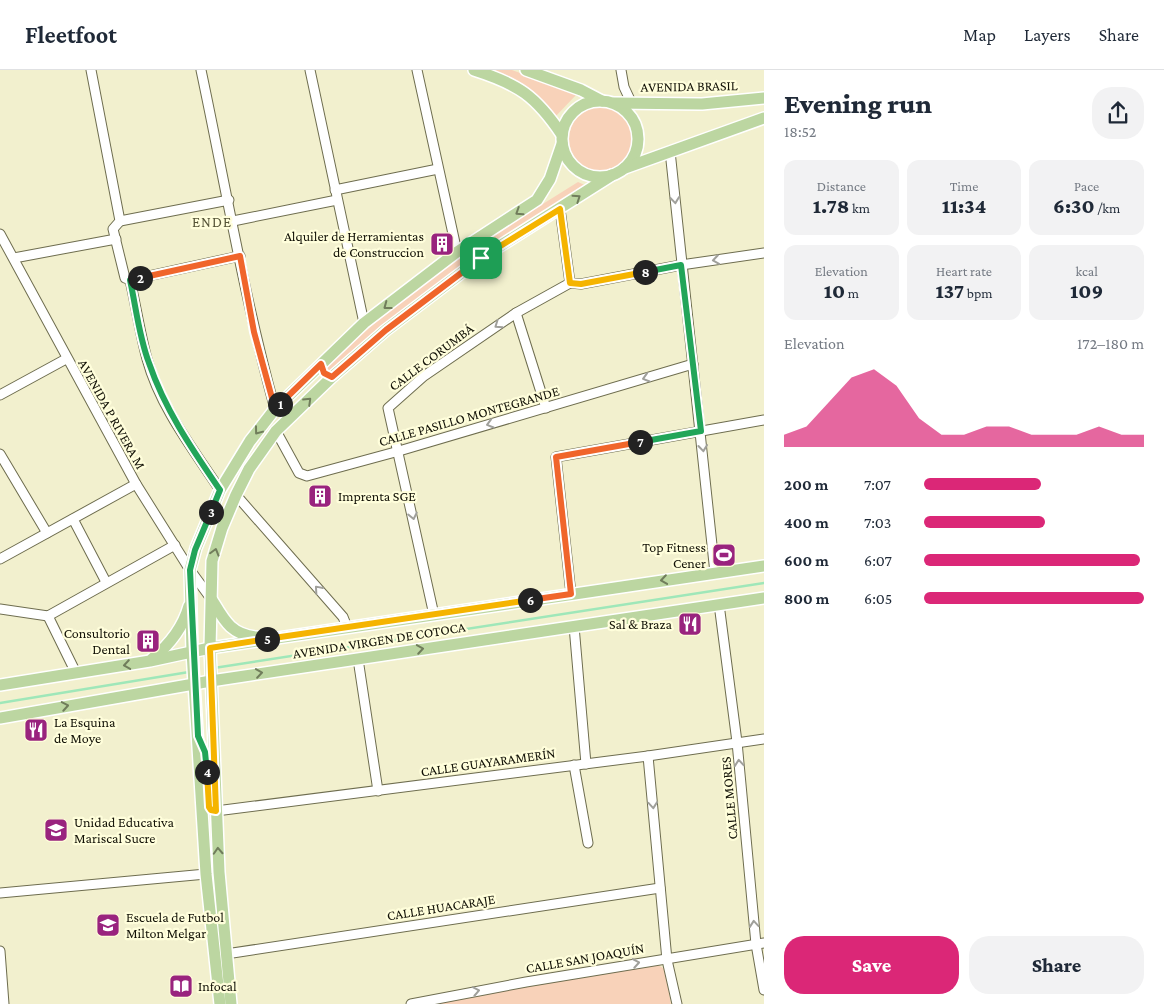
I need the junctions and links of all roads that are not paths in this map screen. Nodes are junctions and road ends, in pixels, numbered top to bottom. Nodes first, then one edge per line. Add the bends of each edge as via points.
1 (91, 70) edge
2 (201, 70) edge
3 (310, 70) edge
4 (416, 70) edge
5 (474, 70) edge
6 (526, 70) edge
7 (621, 70) edge
8 (764, 98) edge
9 (608, 102) junction
10 (631, 102) junction
11 (764, 118) edge
12 (562, 140) junction
13 (670, 151) junction
14 (438, 169) junction
15 (624, 169) junction
16 (612, 175) junction
17 (335, 190) junction
18 (229, 200) junction
19 (337, 200) junction
20 (560, 209) junction
21 (120, 221) junction
22 (233, 221) junction
23 (0, 234) edge
24 (116, 239) junction
25 (457, 252) junction
26 (764, 252) edge
27 (240, 256) junction
28 (14, 258) junction
29 (681, 265) junction
30 (130, 280) junction
31 (570, 283) junction
32 (516, 312) junction
33 (364, 323) junction
34 (66, 359) junction
35 (321, 364) junction
36 (693, 364) junction
37 (310, 375) junction
38 (332, 377) junction
39 (321, 388) junction
40 (0, 395) edge
41 (546, 408) junction
42 (275, 409) junction
43 (764, 420) edge
44 (276, 431) junction
45 (701, 431) junction
46 (399, 451) junction
47 (0, 454) edge
48 (136, 484) junction
49 (220, 490) junction
50 (236, 495) junction
51 (73, 519) junction
52 (47, 533) junction
53 (175, 544) junction
54 (0, 559) edge
55 (764, 566) edge
56 (190, 570) junction
57 (715, 573) junction
58 (106, 582) junction
59 (571, 594) junction
60 (191, 597) junction
61 (764, 598) edge
62 (212, 600) junction
63 (719, 604) junction
64 (0, 609) edge
65 (434, 614) junction
66 (48, 616) junction
67 (574, 626) junction
68 (347, 627) junction
69 (271, 639) junction
70 (210, 650) junction
71 (193, 654) junction
72 (358, 659) junction
73 (150, 661) junction
74 (76, 673) junction
75 (211, 679) junction
76 (194, 682) junction
77 (0, 685) edge
78 (0, 718) edge
79 (198, 736) junction
80 (764, 739) edge
81 (737, 742) junction
82 (648, 756) junction
83 (586, 764) junction
84 (574, 765) junction
85 (378, 791) junction
86 (216, 811) junction
87 (588, 843) dead end
88 (206, 874) junction
89 (660, 888) junction
90 (0, 893) edge
91 (213, 930) junction
92 (760, 944) edge
93 (0, 950) edge
94 (226, 954) junction
95 (667, 960) junction
96 (1, 967) edge
97 (764, 990) edge
98 (4, 1004) edge
99 (220, 1004) edge
100 (227, 1004) edge
101 (231, 1004) edge
102 (411, 1004) edge
103 (677, 1004) edge

1 - 21 street
2 - 18 street
3 - 17 street
4 - 14 street
5 - 12 main road via 504,80 531,95
6 - 9 main road
7 - 10 street
8 - 10 main road, AVENIDA BRASIL via 702,104
9 - 10 main road, AVENIDA BRASIL
9 - 12 main road via 589,103 574,112 566,122
9 - 15 main road via 630,116 638,131 636,152
11 - 13 main road
12 - 16 main road via 569,160 582,172 594,176
12 -> 25 main road via 550,179 538,200
13 - 15 main road
13 -> 29 street
14 - 17 street
14 - 25 street
15 - 16 main road
20 -> 16 main road
17 - 19 street
18 - 21 street
18 - 22 street
19 - 22 street
19 - 33 street
20 - 31 street
20 - 38 main road via 481,258 386,330
21 - 24 street via 113,228
22 - 27 street
23 - 28 street, AVENIDA P RIVERA M
24 - 28 street
24 - 30 street via 125,278
25 -> 33 main road
26 -> 29 street, CALLE CORUMBÁ
27 - 30 street
27 - 42 street via 254,332
28 - 34 street, AVENIDA P RIVERA M
29 - 31 street, CALLE CORUMBÁ via 581,284
29 - 36 street
30 - 49 street via 148,360 160,393
31 - 32 street, CALLE CORUMBÁ
32 - 41 street
32 -> 46 street, CALLE CORUMBÁ via 424,376 388,408
33 - 35 main road
34 - 40 street
34 - 48 street, AVENIDA P RIVERA M
35 - 37 main road
35 - 38 main road via 324,373
36 -> 41 street, CALLE PASILLO MONTEGRANDE
36 - 45 street
37 - 39 main road via 318,379
37 - 42 main road
38 - 39 main road
44 -> 39 main road
41 -> 46 street, CALLE PASILLO MONTEGRANDE
42 -> 49 main road via 250,441
43 - 45 street
44 - 46 street, CALLE PASILLO MONTEGRANDE via 302,476
44 - 50 main road
45 -> 57 street
45 - 59 street via 556,457
46 -> 65 street, CALLE CORUMBÁ
47 - 52 street
48 - 51 street
48 - 53 street, AVENIDA P RIVERA M
49 - 56 main road
62 -> 50 main road via 212,561
68 -> 50 street via 343,617
51 - 52 street
51 - 58 street
52 - 54 street
53 - 56 street, AVENIDA P RIVERA M
53 - 58 street
55 - 57 main road, AVENIDA VIRGEN DE COTOCA
56 - 60 main road
56 - 62 street, AVENIDA P RIVERA M
57 -> 59 main road, AVENIDA VIRGEN DE COTOCA
58 - 66 street
59 - 65 main road, AVENIDA VIRGEN DE COTOCA
60 - 71 main road
60 - 73 main road via 177,632
61 - 63 main road, AVENIDA VIRGEN DE COTOCA
62 - 69 main road via 234,632
62 - 70 main road
63 - 67 main road, AVENIDA VIRGEN DE COTOCA
63 - 81 street, CALLE MORES
64 - 66 street
65 - 68 main road, AVENIDA VIRGEN DE COTOCA
66 - 74 street
72 -> 67 main road, AVENIDA VIRGEN DE COTOCA
67 - 83 street
68 - 69 main road, AVENIDA VIRGEN DE COTOCA
69 - 70 main road, AVENIDA VIRGEN DE COTOCA
70 - 71 main road, AVENIDA VIRGEN DE COTOCA
70 - 75 main road
71 - 73 main road, AVENIDA VIRGEN DE COTOCA
71 - 76 main road
75 -> 72 main road, AVENIDA VIRGEN DE COTOCA
72 - 85 street
73 -> 74 main road, AVENIDA VIRGEN DE COTOCA
74 - 77 main road, AVENIDA VIRGEN DE COTOCA
75 - 76 main road, AVENIDA VIRGEN DE COTOCA
75 - 86 main road
78 -> 76 main road, AVENIDA VIRGEN DE COTOCA
76 - 79 main road
79 - 86 main road via 206,755 209,807
79 - 88 main road
80 - 81 street, CALLE GUAYARAMERÍN
81 - 82 street, CALLE GUAYARAMERÍN
92 -> 81 street, CALLE MORES
82 - 83 street, CALLE GUAYARAMERÍN
82 -> 89 street
83 - 84 street, CALLE GUAYARAMERÍN
84 - 85 street, CALLE GUAYARAMERÍN
84 - 87 street
85 - 86 street, CALLE GUAYARAMERÍN
94 -> 86 main road
88 - 90 street
88 - 91 main road
88 - 94 main road via 212,876 218,929
89 - 94 street, CALLE HUACARAJE
89 - 95 street
91 - 99 main road
91 - 100 main road via 222,964
92 - 95 street, CALLE SAN JOAQUÍN
92 - 97 street, CALLE MORES
93 - 96 street
94 - 101 main road
102 -> 95 street, CALLE SAN JOAQUÍN
95 - 103 street
96 - 98 street

